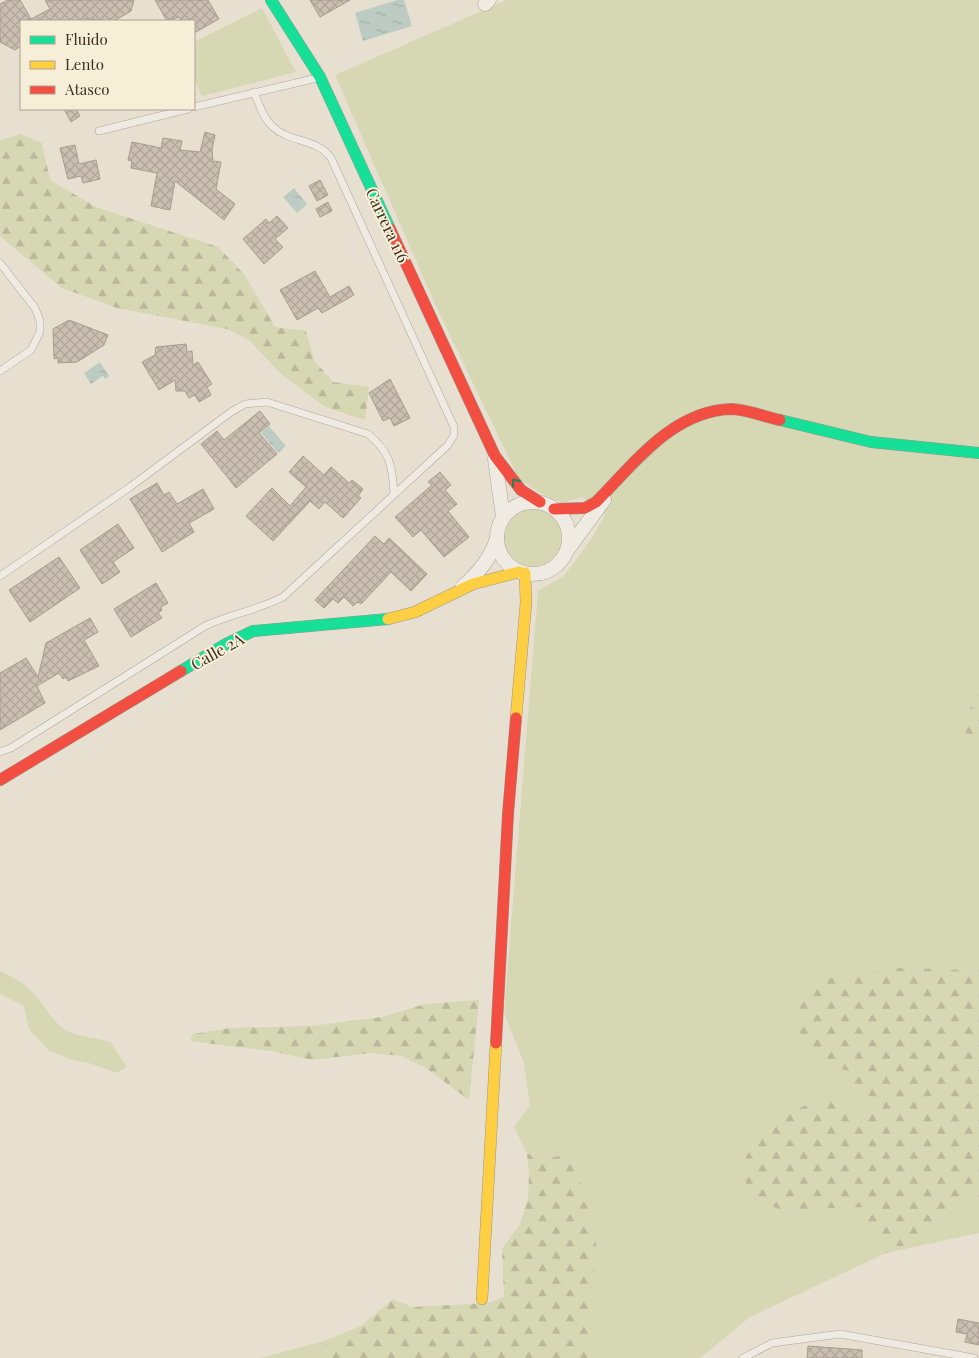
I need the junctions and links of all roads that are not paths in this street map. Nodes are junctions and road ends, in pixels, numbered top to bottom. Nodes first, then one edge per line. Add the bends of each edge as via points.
1 (271, 0) edge
2 (320, 77) junction
3 (254, 92) junction
4 (195, 107) edge
5 (184, 110) edge
6 (99, 131) dead end
7 (0, 263) edge
8 (0, 370) edge
9 (979, 453) edge
10 (495, 456) junction
11 (609, 492) junction
12 (394, 493) junction
13 (540, 502) junction
14 (554, 509) junction
15 (503, 517) junction
16 (497, 538) junction
17 (568, 549) junction
18 (527, 573) junction
19 (0, 576) edge
20 (458, 591) junction
21 (526, 603) joint
22 (0, 752) edge
23 (0, 780) edge
24 (482, 1299) dead end
25 (743, 1358) edge
26 (974, 1358) edge

1 - 2 street, Carrera 116
2 - 3 lane
2 - 10 street, Carrera 116
3 - 4 lane
3 - 12 lane via 272,127 283,134 321,146 331,158 454,427 454,435 448,445
5 - 6 lane
7 - 8 lane via 35,308 40,321 40,332 31,350
9 - 11 street via 871,442 732,409 700,415 674,427 653,444
13 -> 10 street, Carrera 116 via 521,490
10 - 15 street, Carrera 116
11 - 14 street via 585,508
11 - 17 street
12 - 19 lane via 388,455 368,434 266,402 245,404
12 - 22 lane via 283,598 205,626
13 - 14 street
13 - 15 street via 519,504
14 - 17 street via 566,523
15 - 16 street
16 - 18 street via 503,558
16 - 20 street, Calle 2A via 472,578
17 - 18 street via 557,566
18 - 20 street, Calle 2A via 485,580
18 - 21 street
20 - 23 street, Calle 2A via 415,612 390,619 253,632 226,644
21 - 24 street via 508,814
25 - 26 lane via 772,1343 840,1334

